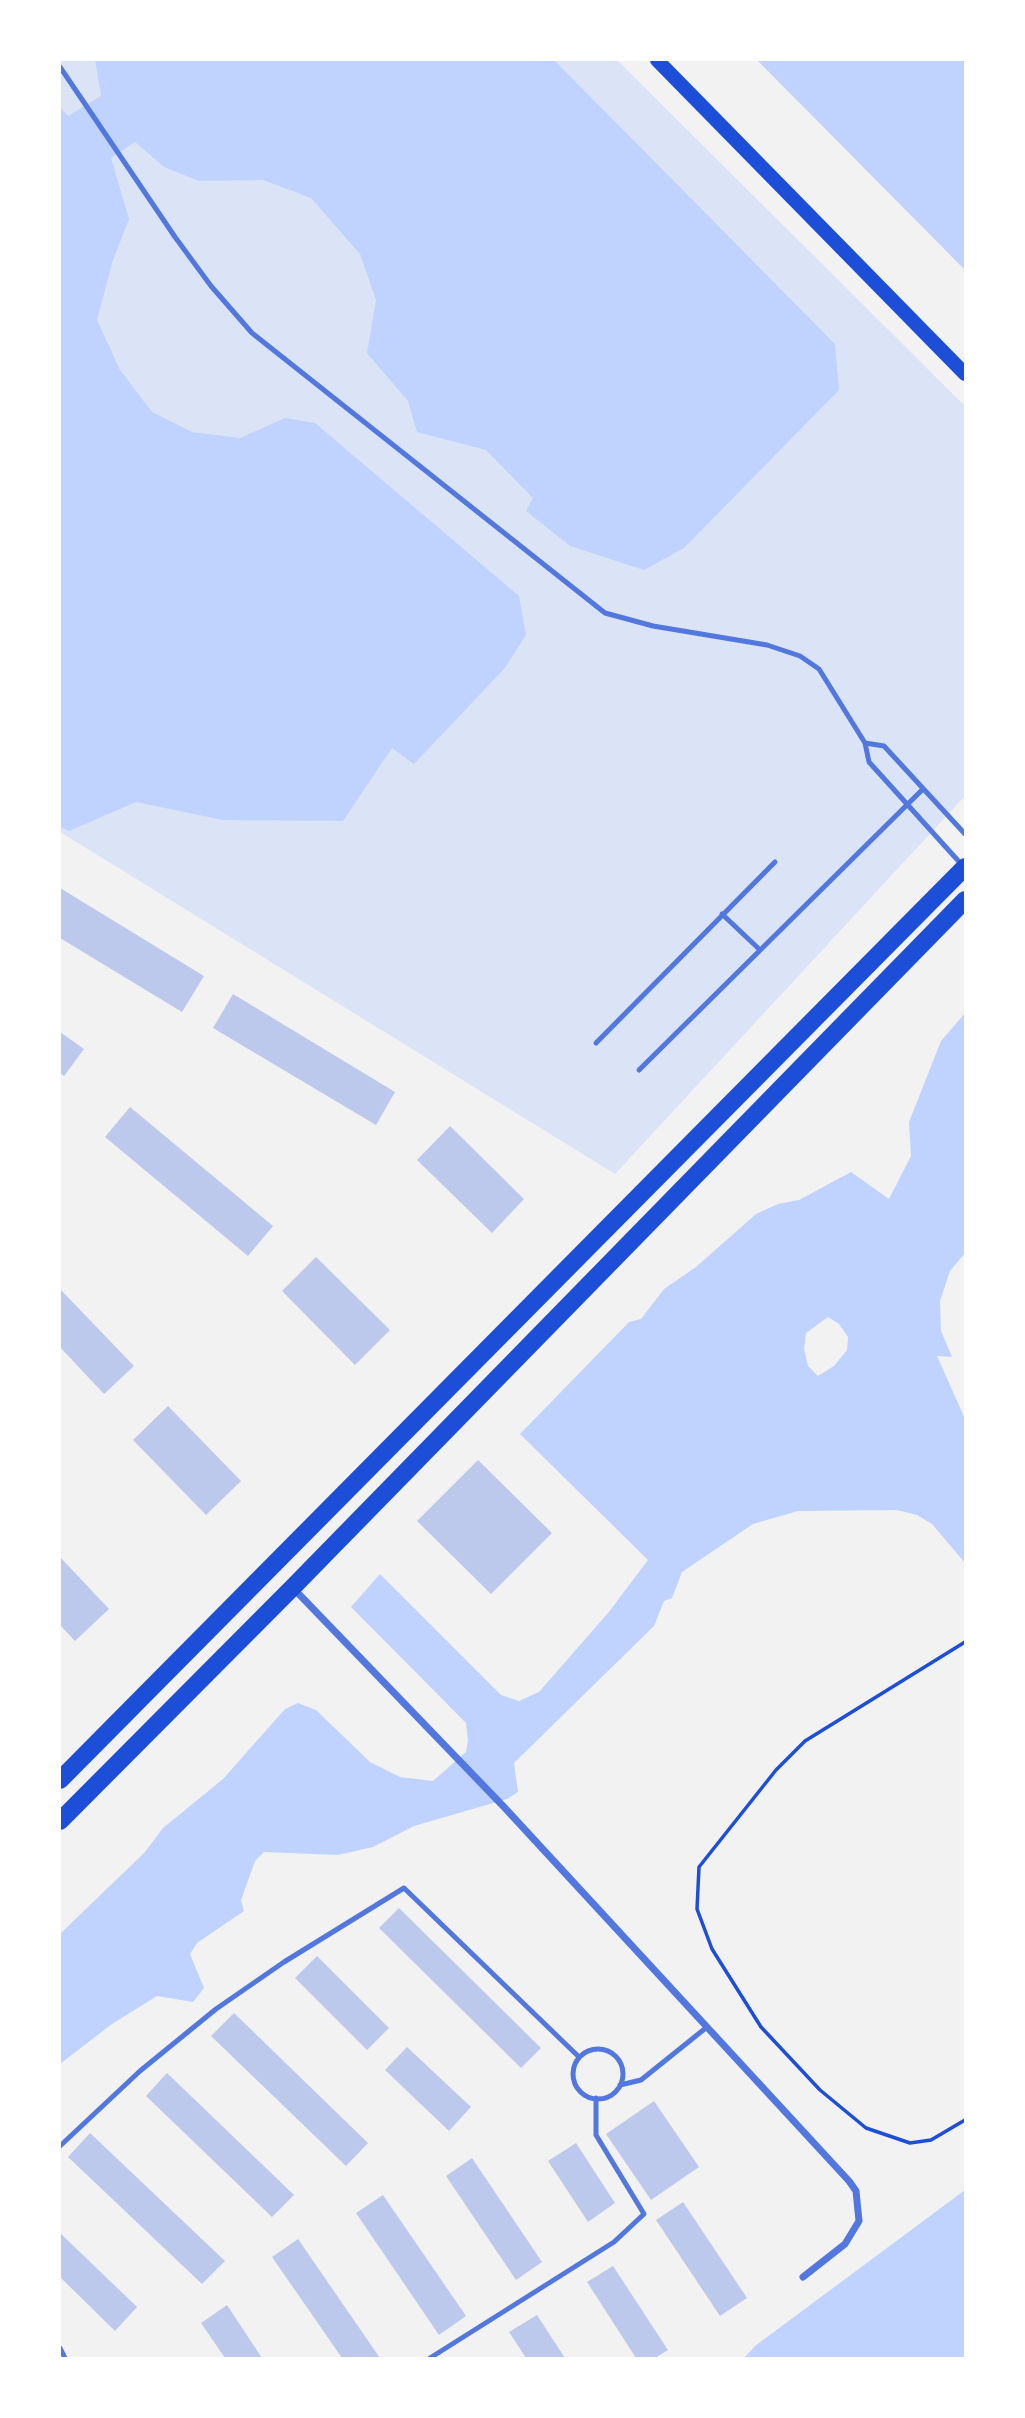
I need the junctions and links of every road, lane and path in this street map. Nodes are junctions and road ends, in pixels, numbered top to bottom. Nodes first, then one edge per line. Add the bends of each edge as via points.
1 (657, 60) edge
2 (60, 66) edge
3 (965, 374) edge
4 (865, 743) junction
5 (923, 789) junction
6 (906, 804) junction
7 (965, 834) edge
8 (775, 862) dead end
9 (965, 868) edge
10 (965, 900) edge
11 (722, 914) junction
12 (760, 949) junction
13 (596, 1042) dead end
14 (639, 1070) dead end
15 (293, 1587) junction
16 (965, 1642) edge
17 (60, 1780) edge
18 (60, 1821) edge
19 (707, 2027) junction
20 (579, 2057) junction
21 (620, 2085) junction
22 (596, 2098) junction
23 (965, 2120) edge
24 (60, 2146) edge
25 (803, 2277) dead end
26 (60, 2348) edge
27 (65, 2358) edge
28 (430, 2358) edge

1 - 3 main road
2 - 4 lane via 182,247 252,333 605,612 653,626 767,645 810,662 819,669
4 - 5 lane via 884,746
4 - 6 lane via 869,762
5 - 6 lane
5 - 7 lane
6 - 9 lane
6 - 12 lane
8 - 11 lane
9 - 17 main road
10 - 15 main road
11 - 12 lane
11 - 13 lane
12 - 14 lane
15 - 18 main road
15 - 19 street
16 - 23 path via 805,1741 776,1770 699,1867 697,1909 712,1949 761,2026 820,2090 866,2128 910,2143 931,2140
19 - 21 lane via 641,2080
19 - 25 street via 856,2191 859,2221 845,2244
20 - 21 lane via 587,2051 608,2051 622,2066
20 - 22 lane via 574,2065 575,2083 587,2096
20 - 24 lane via 404,1888 216,2008
21 - 22 lane via 614,2093
22 - 28 lane via 596,2135 644,2214 614,2242
26 - 27 lane

